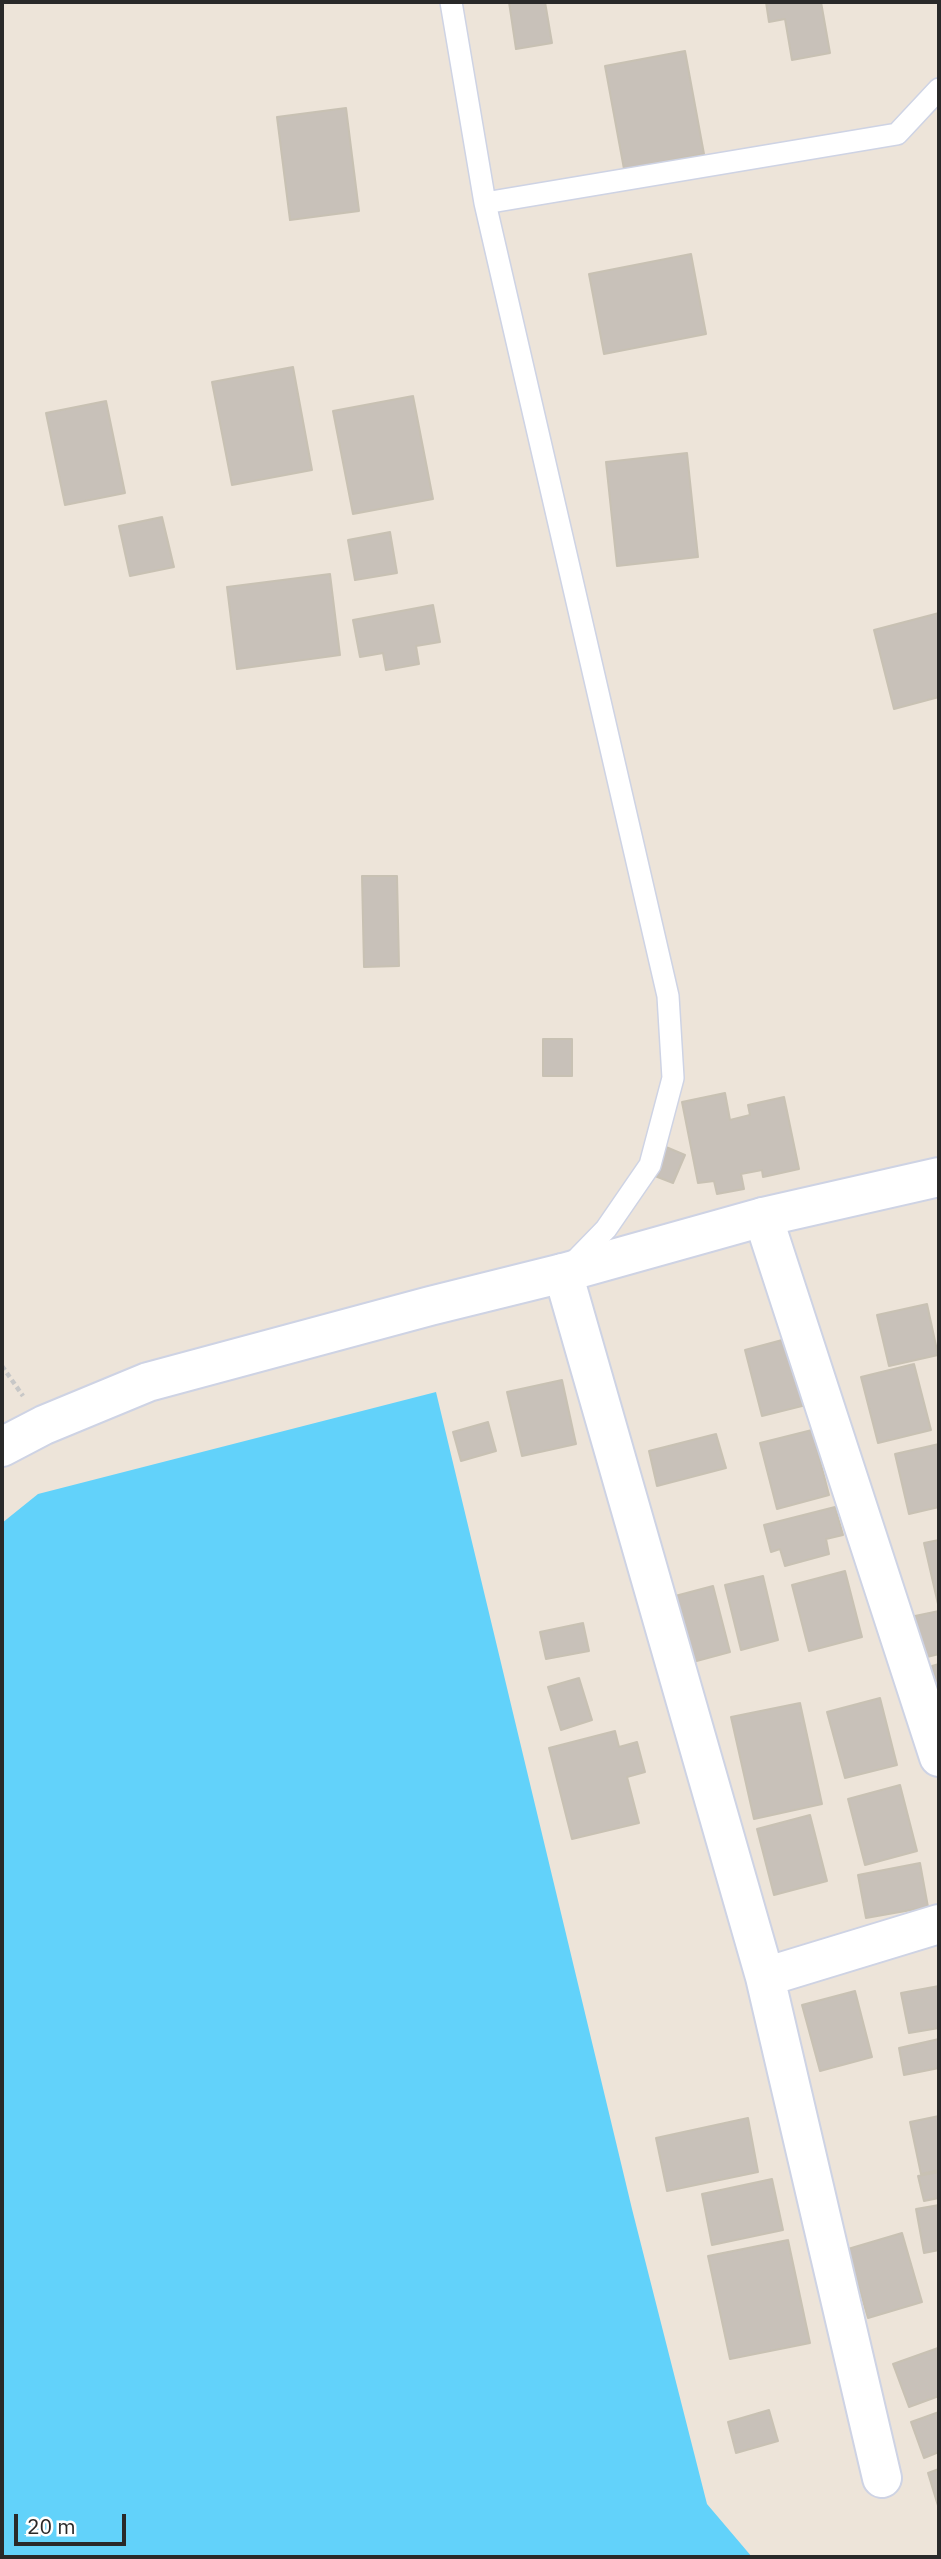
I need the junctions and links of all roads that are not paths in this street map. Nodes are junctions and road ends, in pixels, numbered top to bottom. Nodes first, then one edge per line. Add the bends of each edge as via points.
1 (451, 2) edge
2 (939, 89) edge
3 (485, 203) junction
4 (939, 1177) edge
5 (763, 1217) junction
6 (563, 1273) junction
7 (2, 1447) edge
8 (939, 1757) edge
9 (939, 1924) edge
10 (765, 1977) junction
11 (882, 2478) dead end

1 - 3 lane
2 - 3 lane via 897,134
3 - 6 lane via 668,996 673,1078 650,1165 606,1229
4 - 5 street
5 - 6 street
5 - 8 street
6 - 7 street via 148,1382
6 - 10 street
9 - 10 street
10 - 11 street

